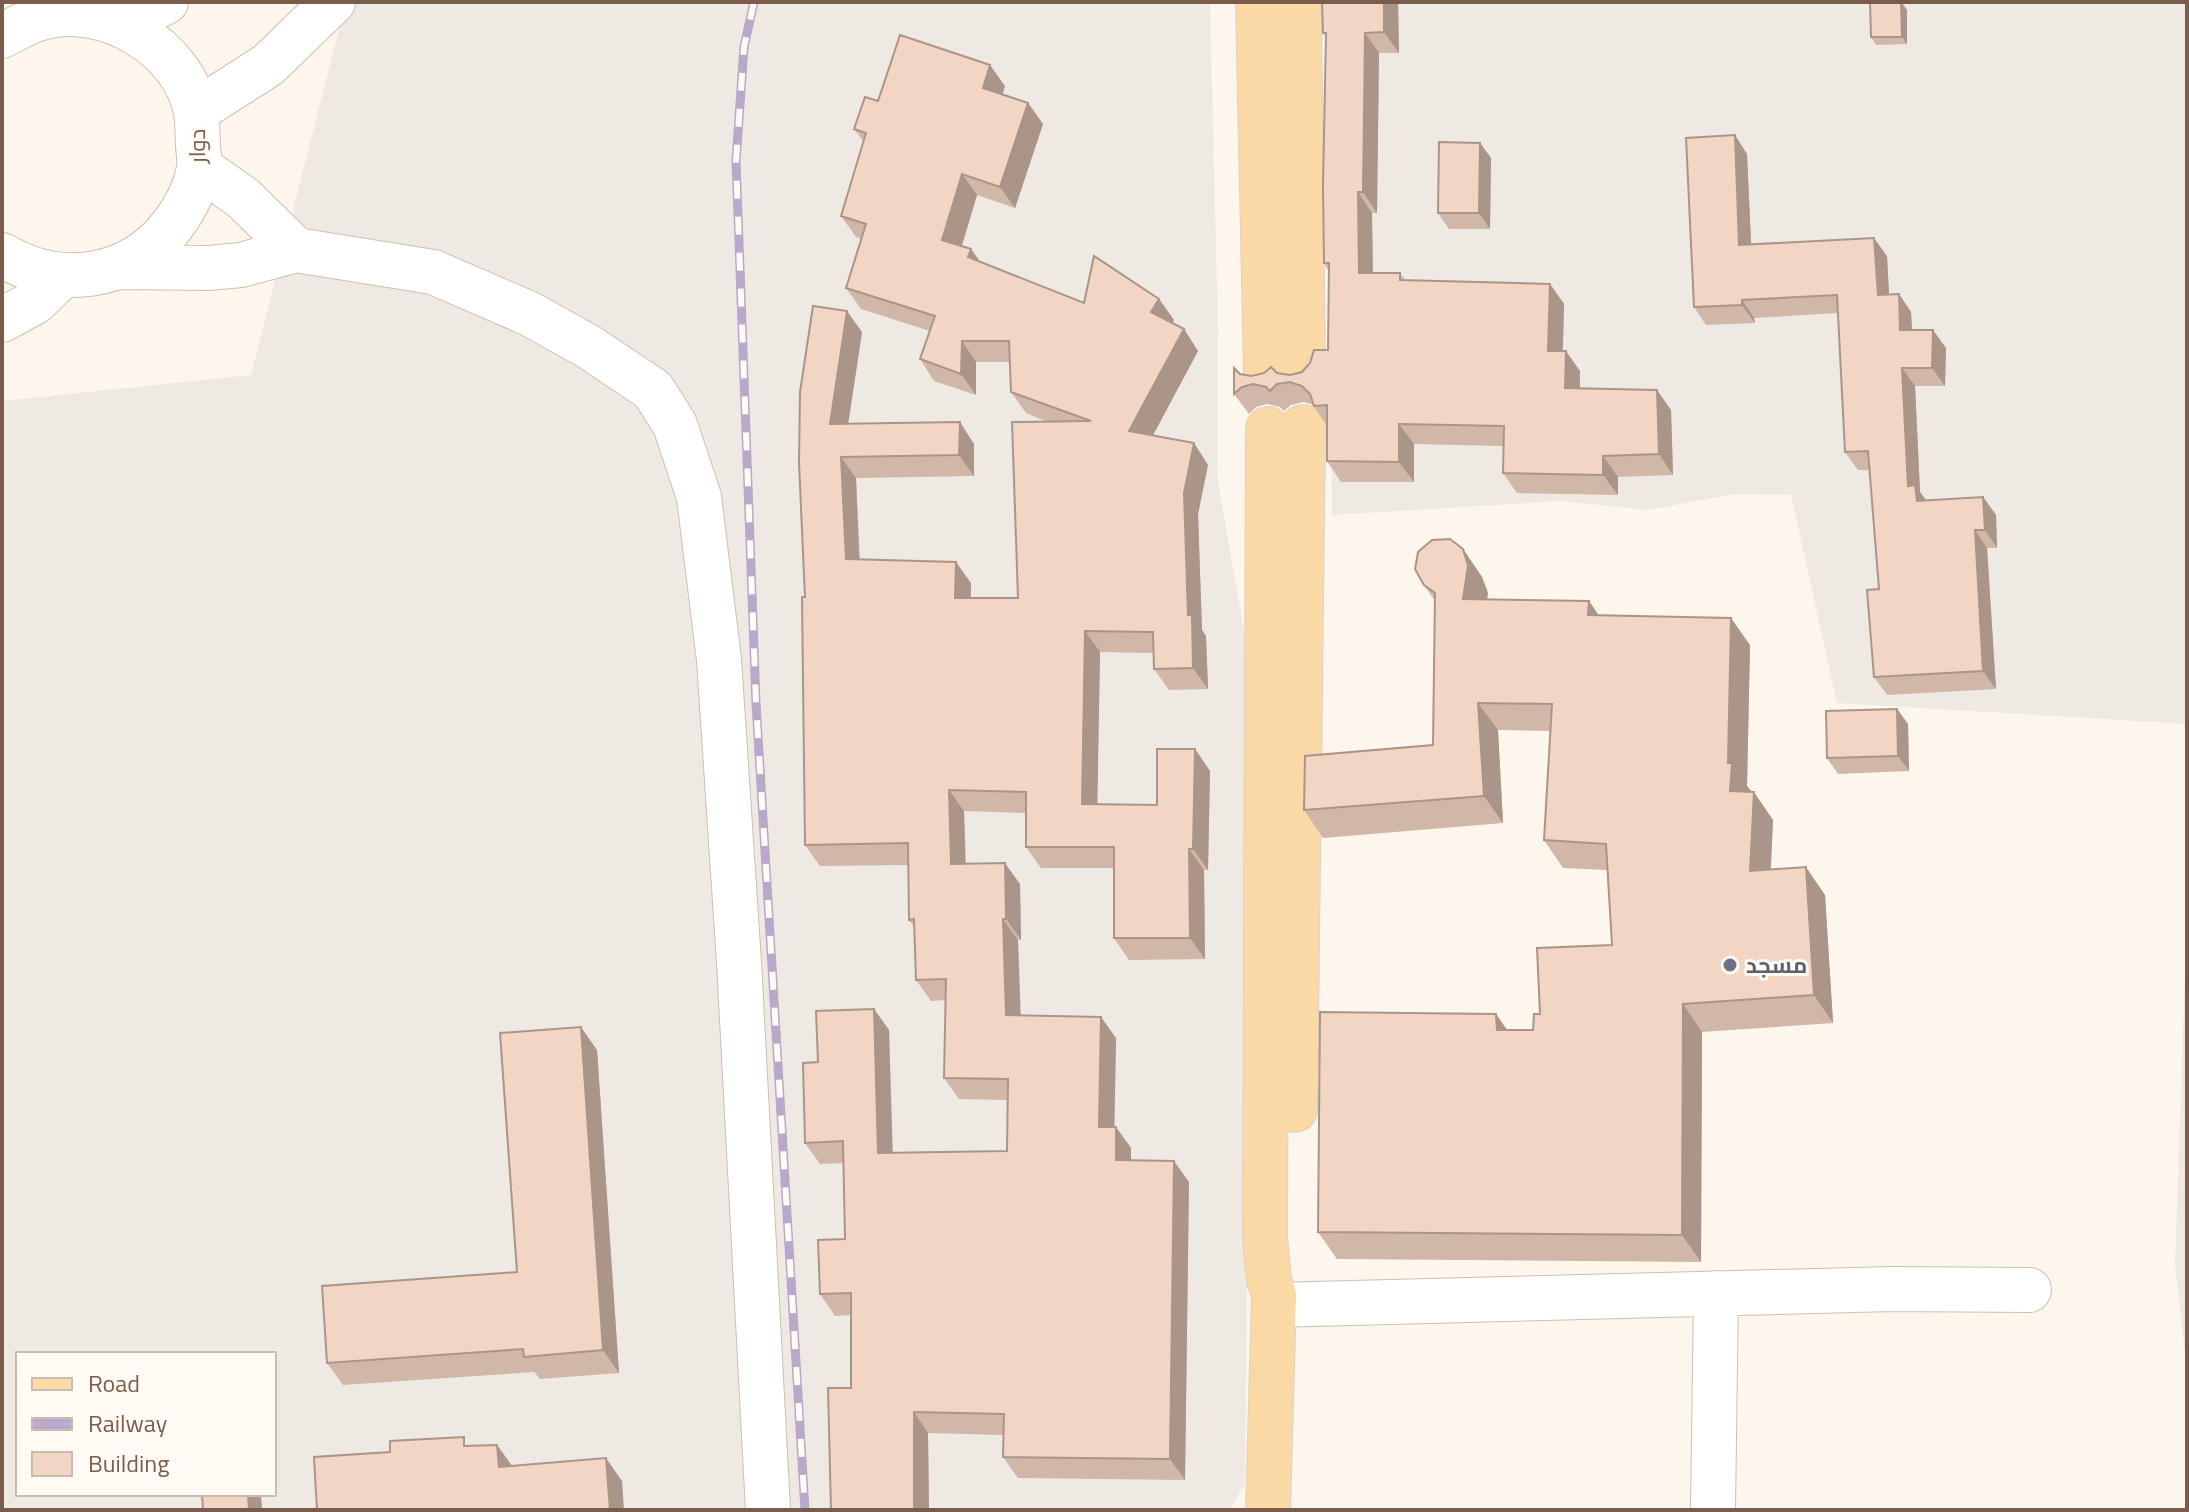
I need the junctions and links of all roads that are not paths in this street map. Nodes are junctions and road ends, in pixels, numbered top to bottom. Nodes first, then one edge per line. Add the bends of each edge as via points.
1 (166, 2) edge
2 (333, 2) edge
3 (1258, 2) edge
4 (1299, 2) edge
5 (121, 24) junction
6 (2, 36) edge
7 (196, 111) junction
8 (199, 167) junction
9 (296, 250) junction
10 (2, 255) edge
11 (119, 267) junction
12 (62, 276) junction
13 (2, 320) edge
14 (1286, 428) dead end
15 (2029, 1290) dead end
16 (1716, 1293) junction
17 (1274, 1300) junction
18 (768, 1510) edge
19 (1268, 1510) edge
20 (1713, 1510) edge

1 - 5 street
2 - 7 street via 268,65
3 - 4 main road via 1285,371
5 - 6 street, دوار via 73,15 41,18
5 - 7 street, دوار via 154,45 172,65
7 - 8 street, دوار
8 - 9 street via 243,198
8 - 11 street, دوار via 185,209 157,244
9 - 11 street via 241,265
9 - 18 street via 433,272 530,314 653,390 675,425 699,497 719,660
10 - 12 street, دوار
11 - 12 street, دوار
12 - 13 street via 35,302
14 - 17 main road via 1283,768 1265,1237
15 - 16 street
16 - 17 street
16 - 20 street
17 - 19 main road

